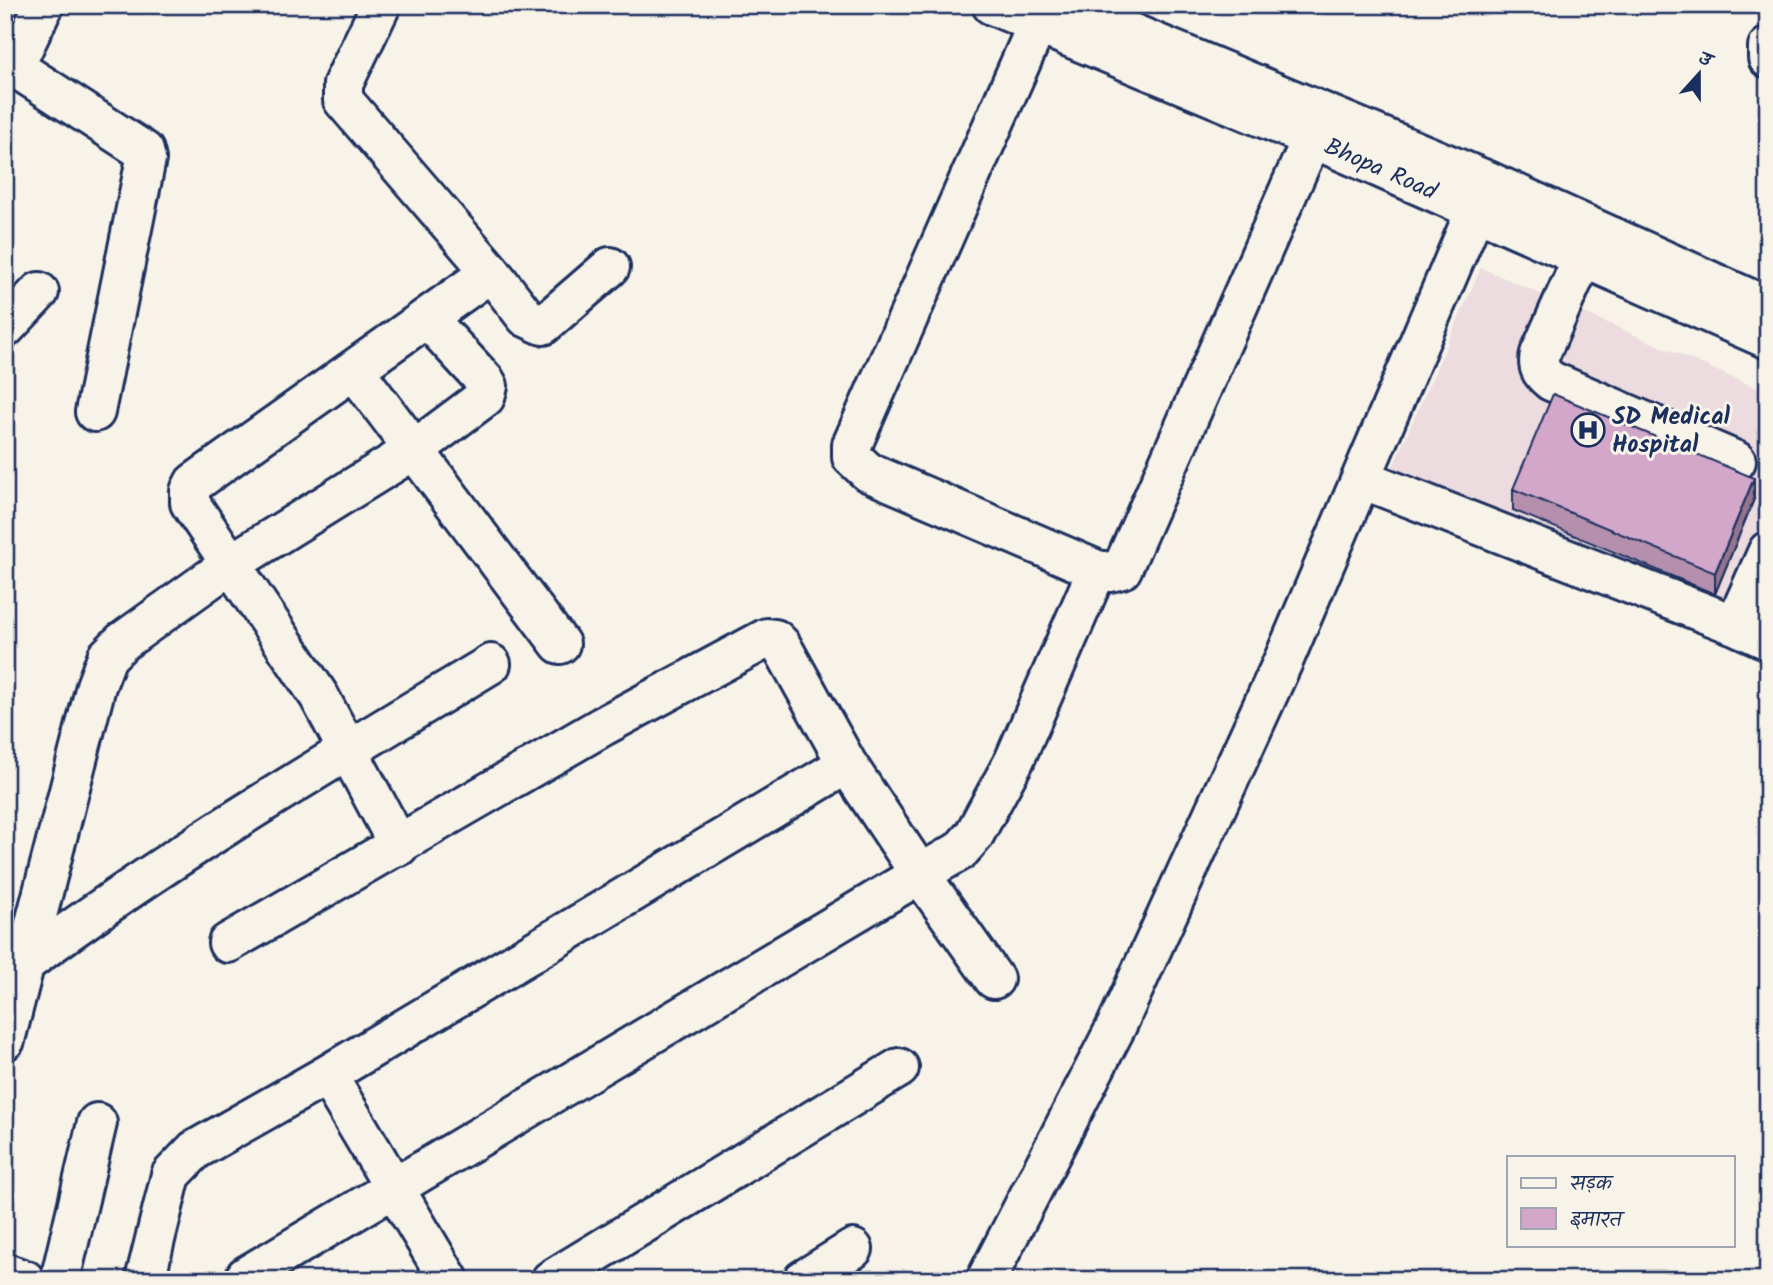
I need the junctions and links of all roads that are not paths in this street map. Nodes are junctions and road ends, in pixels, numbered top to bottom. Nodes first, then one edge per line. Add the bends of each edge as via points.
1 (44, 5) edge
2 (381, 5) edge
3 (992, 5) edge
4 (1049, 12) edge
5 (1768, 47) edge
6 (1768, 58) edge
7 (10, 64) edge
8 (1312, 138) junction
9 (1483, 196) junction
10 (1583, 257) junction
11 (610, 267) dead end
12 (491, 272) junction
13 (39, 292) dead end
14 (1768, 307) edge
15 (427, 318) junction
16 (5, 328) edge
17 (1768, 338) edge
18 (355, 371) junction
19 (95, 412) dead end
20 (414, 450) junction
21 (1736, 461) dead end
22 (1362, 479) junction
23 (1768, 551) edge
24 (232, 563) junction
25 (1097, 570) junction
26 (1751, 632) edge
27 (560, 644) dead end
28 (491, 664) dead end
29 (348, 750) junction
30 (847, 764) junction
31 (399, 846) junction
32 (920, 874) junction
33 (228, 943) dead end
34 (15, 962) edge
35 (993, 979) dead end
36 (5, 1040) edge
37 (898, 1068) dead end
38 (327, 1075) junction
39 (97, 1123) dead end
40 (393, 1189) junction
41 (853, 1249) dead end
42 (5, 1273) edge
43 (246, 1276) dead end
44 (25, 1280) edge
45 (60, 1280) edge
46 (145, 1280) edge
47 (449, 1280) edge
48 (551, 1280) edge
49 (803, 1280) edge
50 (986, 1280) edge

1 - 7 street
2 - 12 street via 343,84 343,100
3 - 4 street, Bhopa Road
4 - 8 street, Bhopa Road
4 - 9 street, Bhopa Road
4 - 25 street via 852,445 852,457 867,472
5 - 6 street
7 - 19 street via 140,146 146,159
8 - 9 street, Bhopa Road
8 - 25 street via 1122,569
9 - 10 street, Bhopa Road
9 - 14 street, Bhopa Road
9 - 22 street
10 - 17 street, Bhopa Road
10 - 21 street via 1540,354 1542,374
11 - 12 street via 542,326 526,317
12 - 15 street
13 - 16 street
15 - 18 street
15 - 20 street via 488,386 485,397
18 - 20 street
18 - 24 street via 194,483 190,503
20 - 24 street
20 - 27 street
22 - 26 street
22 - 50 street via 1286,657 1117,1025
23 - 26 street
24 - 29 street
24 - 34 street via 107,657
25 - 32 street via 1014,761 974,835 960,851
28 - 29 street
29 - 31 street
29 - 34 street
30 - 31 street via 781,645 767,638 603,726
30 - 32 street
30 - 38 street
31 - 33 street
32 - 35 street
32 - 40 street
34 - 36 street
37 - 48 street
38 - 40 street
38 - 46 street via 195,1150 177,1167 171,1175
39 - 45 street
40 - 43 street
40 - 47 street
41 - 49 street
42 - 44 street

